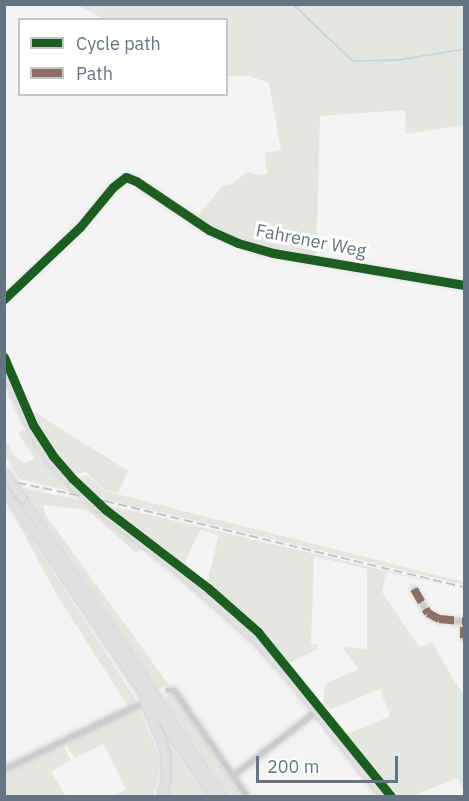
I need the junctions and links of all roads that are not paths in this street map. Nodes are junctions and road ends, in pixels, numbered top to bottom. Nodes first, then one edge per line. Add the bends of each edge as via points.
1 (465, 285) edge
2 (4, 299) edge
3 (4, 370) edge
4 (5, 472) edge
5 (4, 487) edge
6 (414, 589) dead end
7 (465, 621) edge
8 (465, 627) edge
9 (465, 638) edge
10 (141, 690) junction
11 (168, 690) dead end
12 (137, 705) dead end
13 (316, 711) junction
14 (4, 769) edge
15 (232, 776) junction
16 (162, 796) edge
17 (213, 796) edge
18 (222, 796) edge
19 (247, 796) edge
20 (383, 796) edge

1 - 2 street, Fahrener Weg via 273,253 238,243 209,230 126,177
3 - 13 main road, bridge via 35,438 72,486 229,615
4 - 18 highway, bridge
5 - 10 highway
6 - 7 street via 428,613 439,619
8 - 9 street
10 - 16 highway via 165,753
10 - 17 highway
11 - 15 street via 174,690
12 - 14 street
13 - 15 street
13 - 20 main road
15 - 19 street

